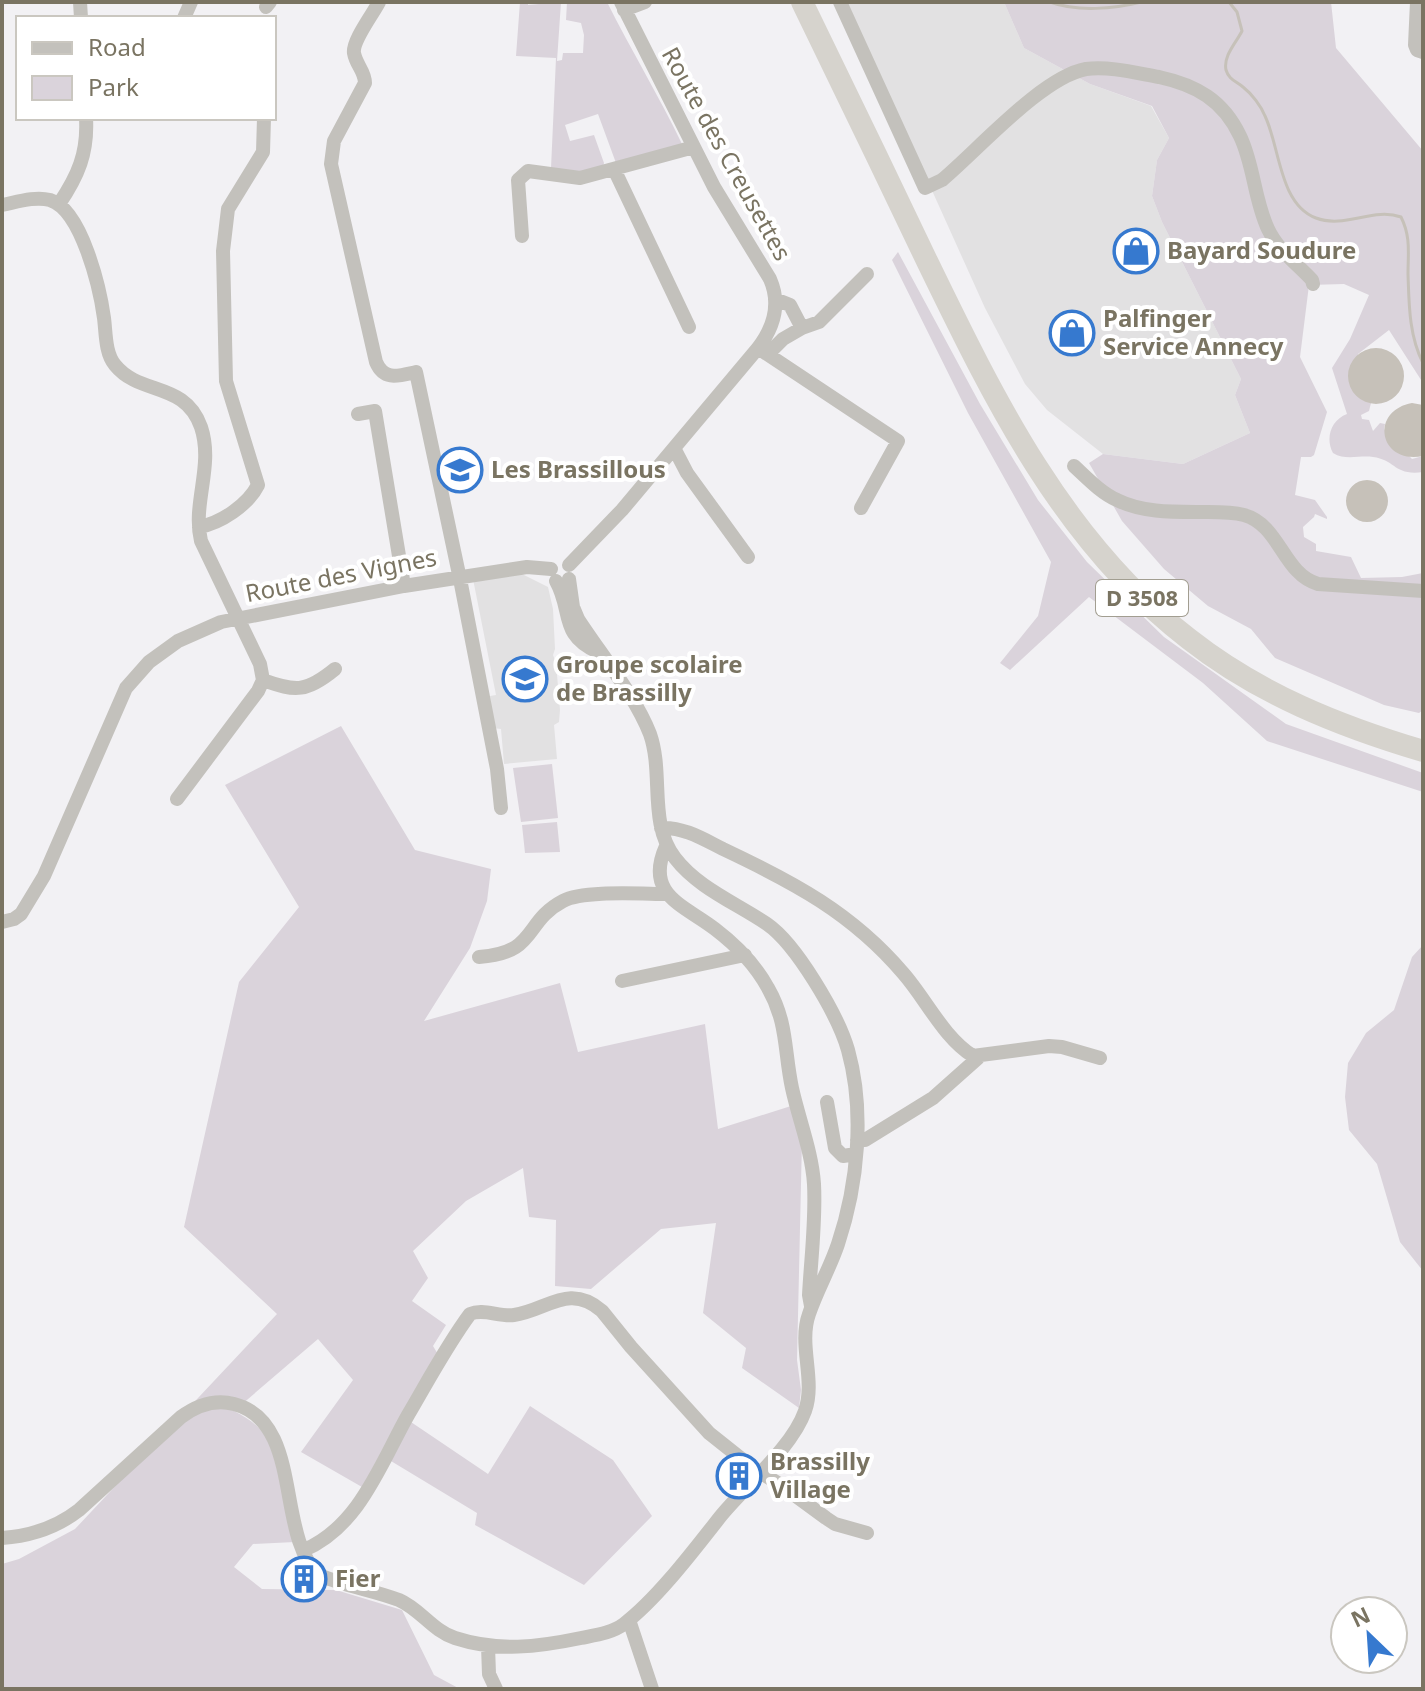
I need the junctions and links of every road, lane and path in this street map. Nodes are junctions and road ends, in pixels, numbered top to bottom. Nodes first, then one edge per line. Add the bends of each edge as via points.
1 (379, 2) edge
2 (645, 2) edge
3 (802, 2) edge
4 (840, 2) edge
5 (1417, 2) edge
6 (622, 6) edge
7 (1423, 52) edge
8 (86, 120) edge
9 (264, 120) edge
10 (694, 147) junction
11 (614, 169) junction
12 (59, 204) junction
13 (2, 205) edge
14 (522, 236) dead end
15 (867, 274) dead end
16 (1313, 284) dead end
17 (775, 299) junction
18 (689, 327) dead end
19 (802, 328) junction
20 (763, 351) junction
21 (358, 414) dead end
22 (674, 448) junction
23 (1074, 466) dead end
24 (861, 508) dead end
25 (199, 527) junction
26 (748, 557) dead end
27 (561, 573) junction
28 (459, 576) junction
29 (404, 586) junction
30 (1423, 591) edge
31 (238, 619) junction
32 (335, 669) dead end
33 (263, 680) junction
34 (1423, 751) edge
35 (177, 799) dead end
36 (501, 808) dead end
37 (661, 828) junction
38 (666, 846) junction
39 (667, 894) junction
40 (2, 922) edge
41 (745, 955) junction
42 (479, 957) dead end
43 (622, 981) dead end
44 (978, 1058) junction
45 (1100, 1058) dead end
46 (827, 1102) dead end
47 (856, 1147) junction
48 (811, 1307) junction
49 (760, 1473) junction
50 (867, 1533) dead end
51 (2, 1538) edge
52 (304, 1550) junction
53 (629, 1620) junction
54 (488, 1646) junction
55 (496, 1689) edge
56 (652, 1689) edge

1 - 28 street via 354,50 365,83 330,159 376,362 385,375 416,372
2 - 6 street
3 - 34 highway, D 3508 via 985,378 1043,478 1098,552 1159,615 1267,691 1331,720
4 - 16 street via 925,188 953,171 1036,95 1075,73 1116,70 1182,82 1208,96 1231,120 1245,149 1268,230
5 - 7 street via 1415,45
6 - 10 street, Route des Creusettes
8 - 12 street via 83,160
9 - 25 street via 263,152 228,209 223,251 226,381 258,485 233,511
10 - 11 street
10 - 17 street, Route des Creusettes via 770,279
11 - 14 street via 580,178 532,170 521,175
11 - 18 street
12 - 13 street via 40,199
12 - 25 street, Route des Vignes via 95,273 113,362 127,376 179,397 197,418 207,465
15 - 19 street via 819,322
17 - 19 street via 790,305
17 - 20 street, Route des Creusettes
19 - 20 street
20 - 22 street
20 - 24 street via 898,441
21 - 29 street via 375,411
22 - 26 street
22 - 27 street
23 - 30 street via 1117,500 1139,507 1246,515 1268,531 1306,581
25 - 31 street, Route des Vignes
27 - 28 street, Route des Vignes via 527,567
27 - 37 street via 567,621 575,636 598,652 651,737
28 - 29 street, Route des Vignes
28 - 36 street
29 - 31 street, Route des Vignes
31 - 33 street
31 - 40 street via 178,641 132,680 44,876 21,914
32 - 33 street via 300,689
33 - 35 street
37 - 38 street
37 - 44 street via 678,828 763,868 843,914 902,972 960,1046
38 - 39 street via 660,871
38 - 47 street via 691,875 771,928 794,951 845,1040 854,1086
39 - 41 street
39 - 42 street via 566,899 545,914 513,951
41 - 43 street
41 - 48 street via 765,982 787,1038 814,1183
44 - 45 street via 1049,1046
44 - 47 street via 933,1098
46 - 47 street via 835,1148 843,1156
47 - 48 street via 840,1239
48 - 49 street via 805,1332 806,1410
49 - 50 street via 835,1524
49 - 52 street via 695,1420 592,1303 562,1299 513,1315 475,1312 361,1500 328,1536
49 - 53 street
51 - 52 street via 61,1522 181,1417 222,1402 245,1408 271,1433
52 - 54 street via 319,1575 403,1602 446,1634
53 - 54 street via 610,1632 546,1645
53 - 56 street
54 - 55 street via 489,1674

